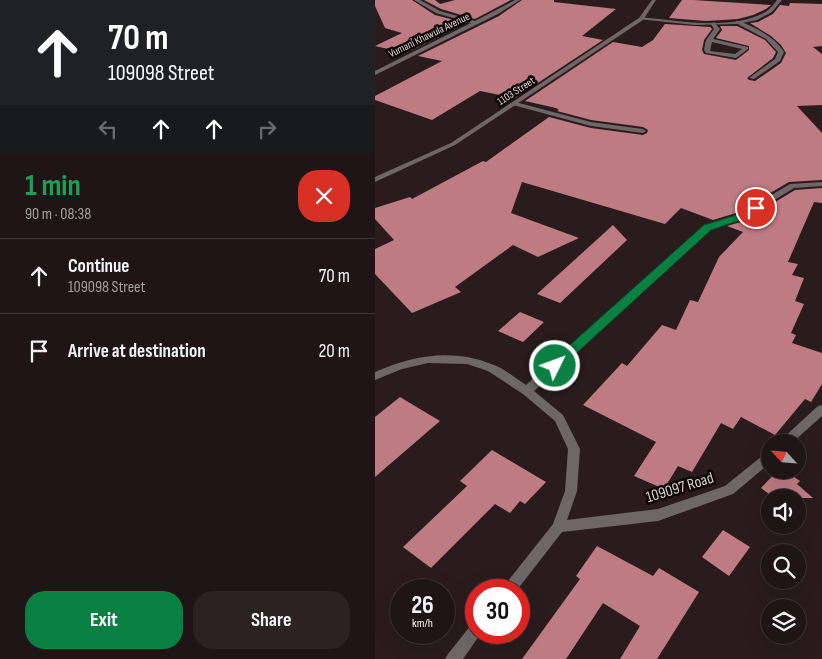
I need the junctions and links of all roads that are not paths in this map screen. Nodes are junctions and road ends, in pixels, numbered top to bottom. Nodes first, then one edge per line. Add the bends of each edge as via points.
1 (416, 0) edge
2 (518, 0) edge
3 (654, 0) edge
4 (780, 0) edge
5 (641, 19) junction
6 (738, 22) junction
7 (476, 23) junction
8 (714, 24) junction
9 (709, 40) junction
10 (375, 73) edge
11 (753, 78) dead end
12 (515, 104) junction
13 (643, 131) dead end
14 (375, 180) edge
15 (822, 184) edge
16 (375, 376) edge
17 (527, 391) junction
18 (822, 408) edge
19 (794, 434) edge
20 (761, 463) edge
21 (557, 527) junction
22 (517, 579) edge
23 (465, 644) edge
24 (453, 659) edge

1 - 7 street via 438,12
2 - 7 street, Vumani Khawula Avenue
3 - 5 street, 1103 Street
4 - 6 street via 766,14
5 - 8 street
5 - 12 street, 1103 Street
6 - 8 street
6 - 11 street via 763,35 781,52 778,60
7 - 10 street, Vumani Khawula Avenue
8 - 9 street via 717,29
9 - 9 street via 743,46 746,48 736,56 712,53 707,50
12 - 13 street via 591,124
12 - 14 street, 1103 Street via 453,144
15 - 17 street via 793,186 740,217 708,228
16 - 17 street via 399,366 429,360 469,360 492,368
17 - 21 street via 559,418 574,449 571,491
18 - 19 street
20 - 21 street, 109097 Road via 729,490 658,515
21 - 22 street
23 - 24 street

